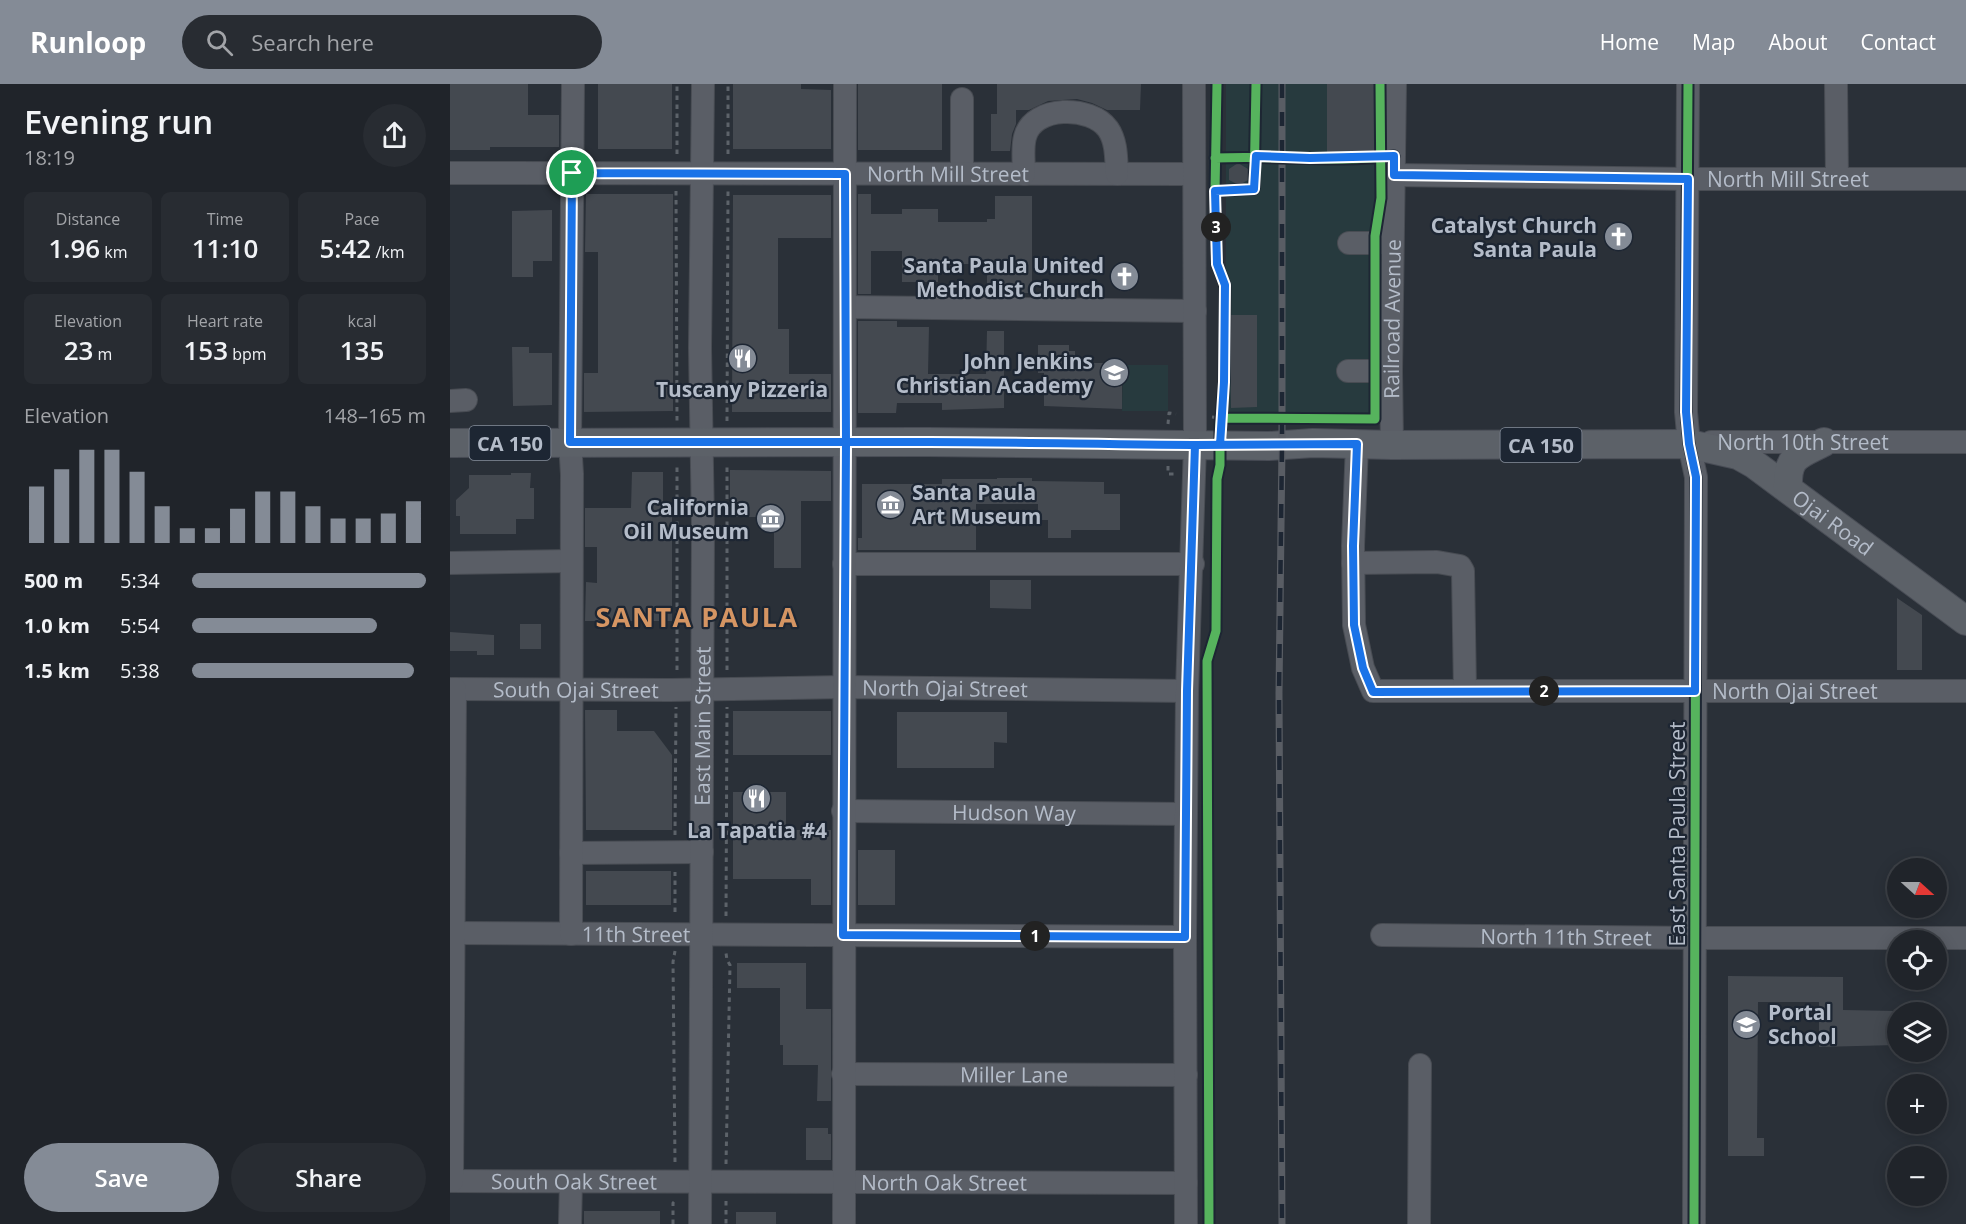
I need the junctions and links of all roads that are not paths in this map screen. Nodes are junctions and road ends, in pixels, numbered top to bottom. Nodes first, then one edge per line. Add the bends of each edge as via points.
1 (573, 84) edge
2 (703, 84) edge
3 (845, 84) edge
4 (1194, 84) edge
5 (1395, 84) edge
6 (1688, 84) edge
7 (1836, 84) edge
8 (962, 99) dead end
9 (450, 173) edge
10 (572, 173) junction
11 (703, 173) junction
12 (962, 173) junction
13 (845, 174) junction
14 (1024, 174) junction
15 (1117, 174) junction
16 (1194, 174) junction
17 (1394, 175) junction
18 (1688, 179) junction
19 (1837, 179) junction
20 (1966, 179) edge
21 (1349, 243) dead end
22 (1392, 243) junction
23 (844, 308) junction
24 (1195, 311) junction
25 (1348, 371) dead end
26 (1391, 371) junction
27 (1218, 427) junction
28 (570, 442) junction
29 (1824, 442) junction
30 (1966, 442) edge
31 (450, 443) edge
32 (846, 443) junction
33 (703, 444) junction
34 (1357, 444) junction
35 (1689, 444) junction
36 (1392, 445) junction
37 (1788, 488) junction
38 (571, 561) junction
39 (450, 563) edge
40 (1353, 563) junction
41 (844, 564) junction
42 (1193, 564) junction
43 (1966, 621) edge
44 (844, 687) junction
45 (452, 689) edge
46 (572, 689) junction
47 (702, 689) junction
48 (1187, 691) junction
49 (1465, 691) junction
50 (1695, 691) junction
51 (1966, 691) edge
52 (843, 811) junction
53 (1186, 814) junction
54 (571, 852) junction
55 (702, 852) junction
56 (452, 933) edge
57 (571, 934) junction
58 (701, 935) junction
59 (843, 935) junction
60 (1382, 935) dead end
61 (1185, 937) junction
62 (1695, 938) junction
63 (1966, 938) edge
64 (1420, 1065) dead end
65 (843, 1074) junction
66 (1186, 1075) junction
67 (451, 1181) edge
68 (571, 1182) junction
69 (700, 1182) junction
70 (843, 1182) junction
71 (1186, 1183) junction
72 (570, 1224) edge
73 (700, 1224) edge
74 (844, 1224) edge
75 (1186, 1224) edge
76 (1419, 1224) edge
77 (1694, 1224) edge

1 - 10 street
2 - 11 street, East Main Street
3 - 13 street
4 - 16 street
5 - 17 street, Railroad Avenue
6 - 18 street, East Santa Paula Street
7 - 19 street
8 - 12 street
9 - 10 street, North Mill Street
10 - 11 street, North Mill Street
10 - 28 street
11 - 13 street, North Mill Street
11 - 33 street, East Main Street
12 - 13 street, North Mill Street
12 - 14 street, North Mill Street
13 - 23 street
14 - 15 street, North Mill Street
14 - 15 street via 1025,136 1030,126 1049,115 1080,113 1108,129 1116,150
15 - 16 street, North Mill Street
16 - 24 street
17 - 18 street, North Mill Street
17 - 22 street, Railroad Avenue
18 - 19 street, North Mill Street
18 - 35 street, East Santa Paula Street
19 - 20 street, North Mill Street
21 - 22 street
22 - 26 street, Railroad Avenue
23 - 24 street
23 - 32 street
24 - 27 street
25 - 26 street
26 - 36 street, Railroad Avenue
27 - 32 main road, North 10th Street / CA 150 via 1014,442
27 - 34 main road, North 10th Street / CA 150
27 - 42 street
28 - 31 main road, CA 150
28 - 33 main road, CA 150
28 - 38 street
29 - 30 street, North 10th Street
29 - 35 street, North 10th Street
29 - 37 main road via 1792,460
32 - 33 main road, North 10th Street / CA 150
32 - 41 street
33 - 47 street, East Main Street
34 - 36 main road, North 10th Street / CA 150
34 - 40 street
35 - 36 main road, North 10th Street / CA 150
35 - 37 main road, Ojai Road / CA 150 via 1738,455
35 - 50 street, East Santa Paula Street via 1696,477
37 - 43 main road, Ojai Road / CA 150
38 - 39 street
38 - 46 street
40 - 49 street, North Ojai Street via 1357,647 1373,692
40 - 49 street via 1437,562 1460,566
41 - 42 street
41 - 44 street
42 - 48 street
44 - 47 street, North Ojai Street
44 - 48 street, North Ojai Street
44 - 52 street
45 - 46 street, South Ojai Street
45 - 56 street
46 - 47 street, South Ojai Street
46 - 54 street
47 - 55 street, East Main Street
48 - 53 street
49 - 50 street, North Ojai Street
50 - 51 street, North Ojai Street
50 - 62 street, East Santa Paula Street
52 - 53 street, Hudson Way
52 - 59 street
53 - 61 street
54 - 55 street
54 - 57 street
55 - 58 street, East Main Street
56 - 57 street, 11th Street
56 - 67 street
57 - 58 street, 11th Street
58 - 59 street
58 - 69 street, East Main Street
59 - 61 street
59 - 65 street
60 - 62 street, North 11th Street
61 - 66 street
62 - 63 street, North 11th Street
62 - 77 street, East Santa Paula Street
64 - 76 street
65 - 66 street, Miller Lane
65 - 70 street
66 - 71 street
67 - 68 street, South Oak Street
68 - 69 street, South Oak Street
68 - 72 street
69 - 70 street, North Oak Street
69 - 73 street, East Main Street
70 - 71 street, North Oak Street
70 - 74 street
71 - 75 street

